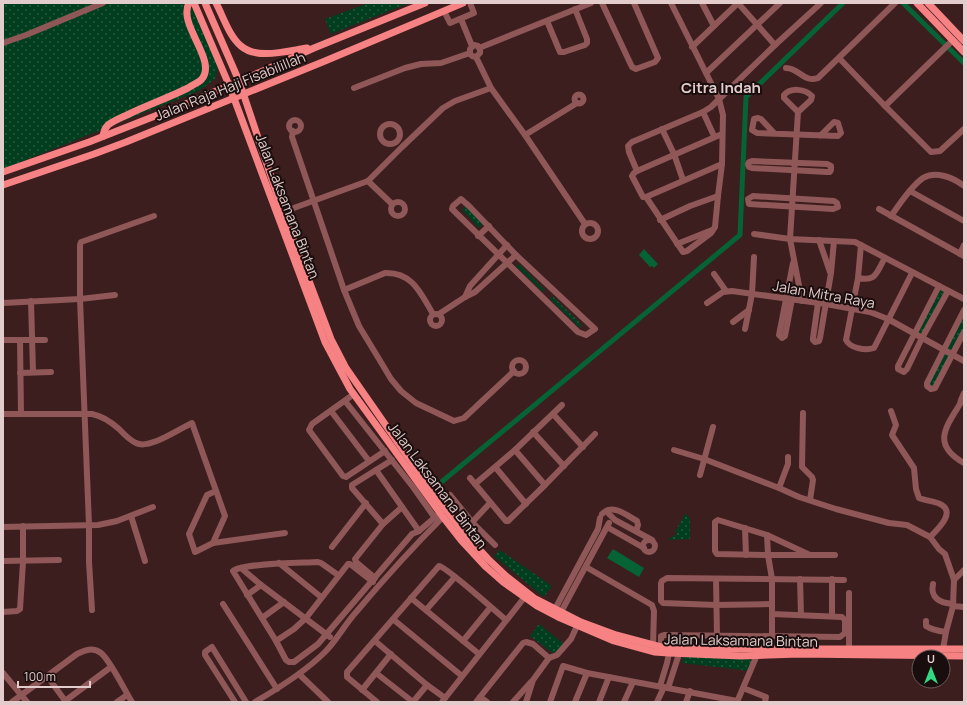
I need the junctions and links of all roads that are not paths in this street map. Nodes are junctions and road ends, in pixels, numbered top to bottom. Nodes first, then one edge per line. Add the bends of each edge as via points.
1 (103, 3) edge
2 (189, 3) edge
3 (194, 3) edge
4 (205, 3) edge
5 (216, 3) edge
6 (424, 3) edge
7 (463, 3) edge
8 (470, 3) edge
9 (591, 3) edge
10 (602, 3) edge
11 (634, 3) edge
12 (671, 3) edge
13 (702, 3) edge
14 (738, 3) edge
15 (780, 3) edge
16 (820, 3) edge
17 (895, 3) edge
18 (917, 3) edge
19 (928, 3) edge
20 (575, 9) junction
21 (444, 11) junction
22 (461, 19) junction
23 (547, 21) junction
24 (756, 25) junction
25 (714, 26) junction
26 (945, 27) junction
27 (964, 41) edge
28 (3, 43) edge
29 (949, 44) junction
30 (775, 45) junction
31 (472, 46) junction
32 (692, 46) junction
33 (314, 48) junction
34 (479, 48) junction
35 (964, 52) edge
36 (470, 53) junction
37 (476, 57) junction
38 (839, 58) junction
39 (786, 68) dead end
40 (706, 73) junction
41 (239, 80) junction
42 (229, 84) junction
43 (354, 88) dead end
44 (491, 88) junction
45 (244, 94) junction
46 (234, 98) junction
47 (719, 99) junction
48 (577, 103) dead end
49 (885, 106) junction
50 (703, 112) junction
51 (798, 112) junction
52 (662, 129) junction
53 (964, 129) edge
54 (293, 131) dead end
55 (774, 133) dead end
56 (722, 134) junction
57 (796, 134) junction
58 (525, 135) junction
59 (103, 136) junction
60 (714, 136) junction
61 (820, 136) dead end
62 (397, 141) dead end
63 (402, 147) junction
64 (674, 154) junction
65 (794, 163) junction
66 (722, 164) junction
67 (794, 170) junction
68 (637, 171) junction
69 (3, 172) edge
70 (683, 180) junction
71 (368, 181) junction
72 (3, 185) edge
73 (964, 186) edge
74 (910, 191) junction
75 (718, 196) junction
76 (646, 197) junction
77 (792, 199) junction
78 (314, 201) junction
79 (392, 204) dead end
80 (791, 207) junction
81 (879, 209) dead end
82 (281, 213) junction
83 (154, 216) dead end
84 (891, 216) junction
85 (660, 220) junction
86 (964, 221) edge
87 (585, 224) dead end
88 (489, 226) junction
89 (714, 229) junction
90 (754, 234) dead end
91 (478, 236) junction
92 (790, 239) junction
93 (819, 240) junction
94 (834, 241) junction
95 (677, 244) junction
96 (508, 245) junction
97 (861, 245) junction
98 (964, 245) edge
99 (498, 255) junction
100 (516, 255) junction
101 (962, 255) edge
102 (754, 257) dead end
103 (885, 258) junction
104 (793, 259) junction
105 (507, 264) junction
106 (831, 273) junction
107 (912, 273) junction
108 (714, 274) dead end
109 (858, 278) junction
110 (939, 286) junction
111 (344, 290) junction
112 (553, 290) junction
113 (726, 290) junction
114 (948, 290) junction
115 (752, 294) junction
116 (114, 295) dead end
117 (465, 297) junction
118 (80, 299) junction
119 (543, 299) junction
120 (789, 299) junction
121 (964, 299) edge
122 (31, 301) junction
123 (802, 301) junction
124 (3, 303) edge
125 (708, 303) dead end
126 (818, 303) junction
127 (826, 304) junction
128 (852, 309) junction
129 (749, 310) junction
130 (964, 310) edge
131 (888, 319) junction
132 (733, 322) dead end
133 (746, 329) dead end
134 (964, 332) edge
135 (915, 334) junction
136 (922, 338) junction
137 (3, 340) edge
138 (20, 340) junction
139 (45, 340) dead end
140 (33, 341) junction
141 (944, 350) junction
142 (953, 354) junction
143 (964, 361) edge
144 (514, 371) dead end
145 (33, 372) junction
146 (52, 372) dead end
147 (20, 373) junction
148 (964, 393) edge
149 (354, 394) junction
150 (345, 400) junction
151 (962, 403) edge
152 (562, 405) dead end
153 (331, 411) junction
154 (891, 411) dead end
155 (803, 413) dead end
156 (3, 414) edge
157 (21, 414) junction
158 (84, 414) junction
159 (553, 414) junction
160 (713, 427) dead end
161 (533, 432) junction
162 (595, 434) dead end
163 (583, 447) junction
164 (515, 450) junction
165 (674, 450) dead end
166 (385, 451) junction
167 (788, 457) dead end
168 (704, 459) junction
169 (392, 460) junction
170 (369, 461) junction
171 (964, 463) edge
172 (564, 466) junction
173 (496, 468) junction
174 (376, 470) junction
175 (700, 475) dead end
176 (470, 478) dead end
177 (475, 484) junction
178 (416, 485) junction
179 (545, 485) junction
180 (779, 488) junction
181 (216, 491) junction
182 (450, 495) dead end
183 (810, 500) junction
184 (366, 503) junction
185 (490, 503) junction
186 (526, 504) junction
187 (153, 507) dead end
188 (402, 507) junction
189 (610, 514) junction
190 (131, 516) junction
191 (439, 516) junction
192 (601, 516) junction
193 (472, 522) junction
194 (383, 524) junction
195 (89, 525) junction
196 (608, 525) junction
197 (3, 526) edge
198 (23, 526) junction
199 (745, 528) junction
200 (420, 531) junction
201 (636, 531) junction
202 (463, 532) junction
203 (285, 534) dead end
204 (767, 535) junction
205 (930, 536) junction
206 (652, 540) junction
207 (213, 543) junction
208 (495, 545) dead end
209 (332, 547) dead end
210 (644, 548) junction
211 (746, 554) junction
212 (810, 555) junction
213 (835, 555) dead end
214 (768, 556) junction
215 (59, 560) dead end
216 (3, 561) edge
217 (145, 561) dead end
218 (23, 562) junction
219 (280, 563) junction
220 (586, 567) junction
221 (241, 568) junction
222 (964, 570) edge
223 (338, 575) junction
224 (455, 577) junction
225 (716, 579) junction
226 (772, 579) junction
227 (800, 579) junction
228 (832, 579) junction
229 (374, 580) junction
230 (844, 580) dead end
231 (954, 580) junction
232 (933, 584) dead end
233 (261, 585) junction
234 (850, 593) dead end
235 (247, 595) junction
236 (321, 597) junction
237 (411, 598) junction
238 (524, 598) junction
239 (284, 602) junction
240 (223, 604) dead end
241 (772, 604) junction
242 (716, 605) junction
243 (953, 605) junction
244 (964, 606) edge
245 (490, 608) junction
246 (92, 610) dead end
247 (426, 610) junction
248 (558, 611) junction
249 (3, 612) edge
250 (772, 614) junction
251 (801, 615) junction
252 (832, 616) junction
253 (262, 618) junction
254 (306, 618) junction
255 (394, 620) junction
256 (506, 620) junction
257 (926, 621) dead end
258 (577, 626) junction
259 (946, 632) junction
260 (327, 634) junction
261 (772, 635) junction
262 (716, 636) junction
263 (615, 638) junction
264 (334, 640) junction
265 (276, 641) junction
266 (375, 641) junction
267 (463, 641) junction
268 (657, 646) junction
269 (713, 649) junction
270 (850, 649) junction
271 (944, 649) edge
272 (951, 649) edge
273 (964, 649) edge
274 (911, 651) edge
275 (892, 652) junction
276 (669, 653) junction
277 (391, 654) junction
278 (479, 654) junction
279 (679, 654) junction
280 (757, 655) junction
281 (964, 656) edge
282 (549, 658) junction
283 (111, 667) junction
284 (3, 673) edge
285 (376, 673) junction
286 (587, 673) junction
287 (298, 674) junction
288 (47, 676) junction
289 (462, 676) junction
290 (609, 677) junction
291 (533, 680) junction
292 (633, 682) junction
293 (236, 685) junction
294 (427, 685) junction
295 (664, 687) junction
296 (743, 688) junction
297 (277, 689) junction
298 (227, 690) junction
299 (362, 690) junction
300 (690, 691) junction
301 (22, 695) junction
302 (127, 695) junction
303 (480, 697) junction
304 (713, 699) edge
305 (443, 700) edge
306 (66, 701) edge
307 (259, 701) edge
308 (737, 701) edge
309 (12, 702) edge
310 (27, 702) edge
311 (117, 702) edge
312 (132, 702) edge
313 (235, 702) edge
314 (246, 702) edge
315 (328, 702) edge
316 (377, 702) edge
317 (413, 702) edge
318 (476, 702) edge
319 (487, 702) edge
320 (513, 702) edge
321 (526, 702) edge
322 (550, 702) edge
323 (574, 702) edge
324 (600, 702) edge
325 (624, 702) edge
326 (657, 702) edge
327 (686, 702) edge
328 (765, 702) edge

1 - 28 street
2 - 59 main road via 186,13 205,62 203,77 182,90 111,123 104,130
3 - 42 main road, Jalan Laksamana Bintan
4 - 41 main road, Jalan Laksamana Bintan
5 - 33 main road via 231,34 240,46 247,50 265,54
6 - 33 main road, Jalan Raja Haji Fisabilillah
7 - 21 main road, Jalan Raja Haji Fisabilillah
8 - 22 street via 474,13
9 - 20 street
10 - 11 street via 632,67 636,70 655,62 658,58
12 - 32 street
13 - 25 street
14 - 24 street
14 - 25 street
15 - 24 street
16 - 30 street
17 - 38 street
18 - 26 main road
19 - 26 main road
20 - 23 street
20 - 23 street via 587,39 585,45 560,52
21 - 22 street via 450,23
21 - 45 main road, Jalan Raja Haji Fisabilillah
22 - 31 street
23 - 34 street
24 - 30 street
24 - 40 street
25 - 32 street
26 - 27 main road
26 - 29 main road
29 - 35 main road
29 - 49 street
30 - 47 street
31 - 34 street
31 - 36 street
32 - 40 street
33 - 41 main road, Jalan Raja Haji Fisabilillah
34 - 37 street via 480,53
36 - 37 street
36 - 43 street via 441,63 405,68
37 - 44 street
38 - 39 street via 818,78 812,80 802,76 797,70
38 - 49 street
40 - 47 street
41 - 42 main road, Jalan Raja Haji Fisabilillah
41 - 45 main road, Jalan Laksamana Bintan
42 - 46 main road, Jalan Laksamana Bintan
42 - 59 main road, Jalan Raja Haji Fisabilillah
44 - 58 street
44 - 63 street via 443,108
45 - 46 main road, Jalan Raja Haji Fisabilillah
45 - 82 main road, Jalan Laksamana Bintan
46 - 72 main road, Jalan Raja Haji Fisabilillah via 94,154
46 - 82 main road, Jalan Laksamana Bintan
47 - 50 street
47 - 56 street via 723,115
48 - 58 street
49 - 53 street via 931,152 940,151
50 - 52 street
50 - 60 street
51 - 51 street via 784,98 785,93 799,90 812,96
51 - 57 street
52 - 64 street
52 - 68 street via 628,146
54 - 78 street via 292,138
55 - 57 street
56 - 60 street
56 - 66 street
57 - 61 street
57 - 65 street
58 - 87 street
59 - 69 main road, Jalan Raja Haji Fisabilillah
60 - 64 street
62 - 63 street
63 - 71 street
64 - 68 street
64 - 70 street
65 - 67 street
65 - 67 street via 830,165 832,168 830,172
65 - 67 street via 752,161 748,164 752,168
66 - 70 street
66 - 75 street
67 - 77 street
68 - 76 street via 632,176 643,197
70 - 76 street
71 - 78 street
71 - 79 street
73 - 74 street via 944,176 932,175 923,178
74 - 84 street
74 - 86 street
75 - 85 street
75 - 89 street
76 - 85 street
77 - 80 street
77 - 80 street via 752,196 747,202 752,205
77 - 80 street via 834,201 838,207
78 - 82 street
78 - 111 street
80 - 92 street
81 - 84 street
82 - 149 main road, Jalan Laksamana Bintan via 325,342
82 - 202 main road, Jalan Laksamana Bintan via 331,339 346,368
83 - 118 street via 81,242
84 - 101 street
85 - 95 street
88 - 91 street
88 - 91 street via 463,200 453,206 453,211
88 - 96 street
89 - 95 street
89 - 95 street via 685,252
90 - 92 street
91 - 99 street
92 - 93 street
92 - 104 street
93 - 94 street
93 - 106 street
94 - 97 street via 855,242
94 - 106 street
96 - 99 street
96 - 100 street
97 - 103 street
97 - 109 street
98 - 101 street
99 - 105 street
99 - 117 street via 470,286
100 - 105 street
100 - 112 street
102 - 115 street, Jalan Mitra Raya
103 - 107 street
103 - 109 street via 874,277 866,280
104 - 120 street
104 - 123 street
105 - 117 street via 475,292
105 - 119 street
106 - 127 street
107 - 110 street
107 - 131 street
108 - 113 street
109 - 128 street
110 - 114 street
110 - 135 street
111 - 117 street via 391,273 414,284 436,314
111 - 144 street via 359,326 391,379 416,403 454,421 464,418
112 - 119 street
112 - 119 street via 595,329 586,335 578,332
113 - 115 street
113 - 125 street
114 - 121 street
114 - 136 street
115 - 120 street, Jalan Mitra Raya
115 - 129 street
116 - 118 street
118 - 122 street
118 - 158 street
120 - 120 street via 780,335 782,338 785,336
120 - 123 street, Jalan Mitra Raya
122 - 124 street
122 - 140 street
123 - 126 street, Jalan Mitra Raya
126 - 127 street, Jalan Mitra Raya
126 - 127 street via 813,338 815,342 820,338
127 - 128 street, Jalan Mitra Raya
128 - 131 street, Jalan Mitra Raya
128 - 131 street via 846,340 855,347 874,348
129 - 132 street
129 - 133 street
130 - 141 street
131 - 135 street, Jalan Mitra Raya
134 - 142 street
135 - 136 street, Jalan Mitra Raya
135 - 136 street via 898,366 900,371 906,371
136 - 141 street, Jalan Mitra Raya
137 - 138 street
138 - 140 street
138 - 147 street
139 - 140 street
140 - 145 street
141 - 142 street, Jalan Mitra Raya
141 - 142 street via 927,383 931,389 935,388
142 - 143 street, Jalan Mitra Raya
145 - 146 street
145 - 147 street
147 - 157 street
148 - 151 street
149 - 150 street
149 - 178 main road, Jalan Laksamana Bintan
150 - 153 street
150 - 166 street
151 - 171 street via 944,434 949,452
152 - 159 street
153 - 170 street
153 - 170 street via 312,424 309,430 343,476 348,476
154 - 205 street via 896,426 892,435 914,468 919,498 940,504 947,514 941,527
155 - 183 street via 802,467 813,480
156 - 157 street
157 - 158 street
158 - 181 street via 98,415 142,445 156,442 192,423
158 - 195 street
159 - 161 street
159 - 163 street
160 - 168 street
161 - 164 street
161 - 172 street
162 - 163 street
163 - 172 street
164 - 173 street
164 - 179 street
165 - 168 street
166 - 169 street
166 - 170 street
167 - 180 street
168 - 175 street
168 - 180 street
169 - 174 street
169 - 178 street
172 - 179 street
173 - 177 street
173 - 186 street
174 - 184 street via 352,486
174 - 188 street
176 - 177 street
177 - 185 street
178 - 191 main road, Jalan Laksamana Bintan
179 - 186 street
180 - 183 street
181 - 207 street via 225,516
181 - 207 street via 207,494 189,534 195,552
182 - 193 street
183 - 205 street via 836,509 907,525
184 - 194 street
184 - 209 street
185 - 186 street via 506,521
185 - 193 street
187 - 190 street
188 - 194 street
188 - 200 street
189 - 192 street
189 - 196 street
189 - 201 street via 615,520
190 - 195 street via 107,524
190 - 217 street
191 - 200 street
191 - 238 main road, Jalan Laksamana Bintan via 486,567
191 - 264 street
192 - 196 street via 602,523
192 - 201 street via 606,509 614,508 637,521
192 - 248 street via 598,529
193 - 202 street
193 - 208 street
194 - 229 street via 355,559
195 - 198 street
195 - 246 street via 88,562
196 - 210 street
196 - 220 street
197 - 198 street
198 - 218 street
199 - 204 street
199 - 211 street
199 - 211 street via 716,520 715,551 718,554
200 - 229 street via 412,534
201 - 206 street
202 - 248 main road, Jalan Laksamana Bintan via 488,559 527,593
203 - 207 street
204 - 212 street
204 - 214 street
205 - 231 street via 945,554
206 - 210 street via 646,541
206 - 210 street via 656,545 654,550 648,552
211 - 214 street
212 - 213 street
212 - 214 street
214 - 226 street
215 - 218 street
216 - 218 street
218 - 249 street via 20,609
219 - 221 street
219 - 223 street via 318,562
219 - 236 street
220 - 248 street
220 - 268 street via 652,605
221 - 233 street
221 - 235 street via 234,569 233,572
222 - 231 street
223 - 229 street via 350,564
223 - 236 street
224 - 237 street via 439,566
224 - 245 street
224 - 247 street
225 - 226 street
225 - 242 street
225 - 242 street via 664,579 661,583 661,601 667,604
226 - 227 street
226 - 241 street
227 - 228 street
227 - 251 street
228 - 230 street
228 - 252 street
229 - 260 street
231 - 243 street
232 - 243 street via 933,594 937,600
233 - 235 street
233 - 239 street
234 - 270 street
235 - 253 street
236 - 254 street
237 - 247 street
237 - 255 street
238 - 256 street
238 - 258 main road, Jalan Laksamana Bintan
239 - 253 street
239 - 254 street
240 - 297 street
241 - 242 street
241 - 250 street
242 - 262 street
243 - 244 street
243 - 259 street
245 - 256 street
245 - 267 street
247 - 267 street
248 - 263 main road, Jalan Laksamana Bintan
250 - 251 street
250 - 261 street
251 - 252 street
252 - 261 street via 842,616 845,620 845,633 840,637
253 - 265 street
254 - 260 street
254 - 265 street
255 - 266 street
255 - 289 street
256 - 278 street
257 - 259 street via 926,626
258 - 263 main road, Jalan Laksamana Bintan
258 - 282 street via 566,645 555,656
259 - 271 street
260 - 264 street
260 - 265 street via 314,648 294,662 286,660
261 - 262 street
262 - 268 street via 664,634
262 - 269 street
263 - 268 main road, Jalan Laksamana Bintan
263 - 276 main road, Jalan Laksamana Bintan via 654,652
264 - 287 street via 322,655
266 - 277 street
266 - 299 street via 346,675
267 - 278 street
268 - 269 main road, Jalan Laksamana Bintan
269 - 270 main road, Jalan Laksamana Bintan
270 - 275 main road, Jalan Laksamana Bintan
272 - 273 main road, Jalan Laksamana Bintan
274 - 275 main road, Jalan Laksamana Bintan
275 - 280 main road, Jalan Laksamana Bintan
275 - 281 main road, Jalan Laksamana Bintan
276 - 279 main road, Jalan Laksamana Bintan
276 - 295 street
277 - 285 street
277 - 294 street
278 - 289 street
279 - 280 main road, Jalan Laksamana Bintan
279 - 295 street
280 - 296 street
282 - 291 street
282 - 303 street via 526,642
283 - 288 street via 100,652 87,649
283 - 302 street
283 - 306 street
284 - 301 street
285 - 299 street
285 - 317 street
286 - 290 street
286 - 322 street via 563,666
286 - 323 street
287 - 297 street
287 - 315 street
288 - 301 street
288 - 306 street
289 - 305 street
290 - 292 street
290 - 324 street
291 - 320 street
291 - 321 street
292 - 295 street
292 - 325 street
293 - 298 street
293 - 298 street via 212,647 208,649 205,655
293 - 314 street
294 - 305 street
294 - 317 street
295 - 300 street
295 - 326 street
296 - 308 street
296 - 328 street via 766,697
297 - 307 street
298 - 313 street
299 - 316 street
300 - 304 street
300 - 327 street
301 - 309 street
301 - 310 street
302 - 311 street
302 - 312 street
303 - 318 street
303 - 319 street
304 - 308 street

